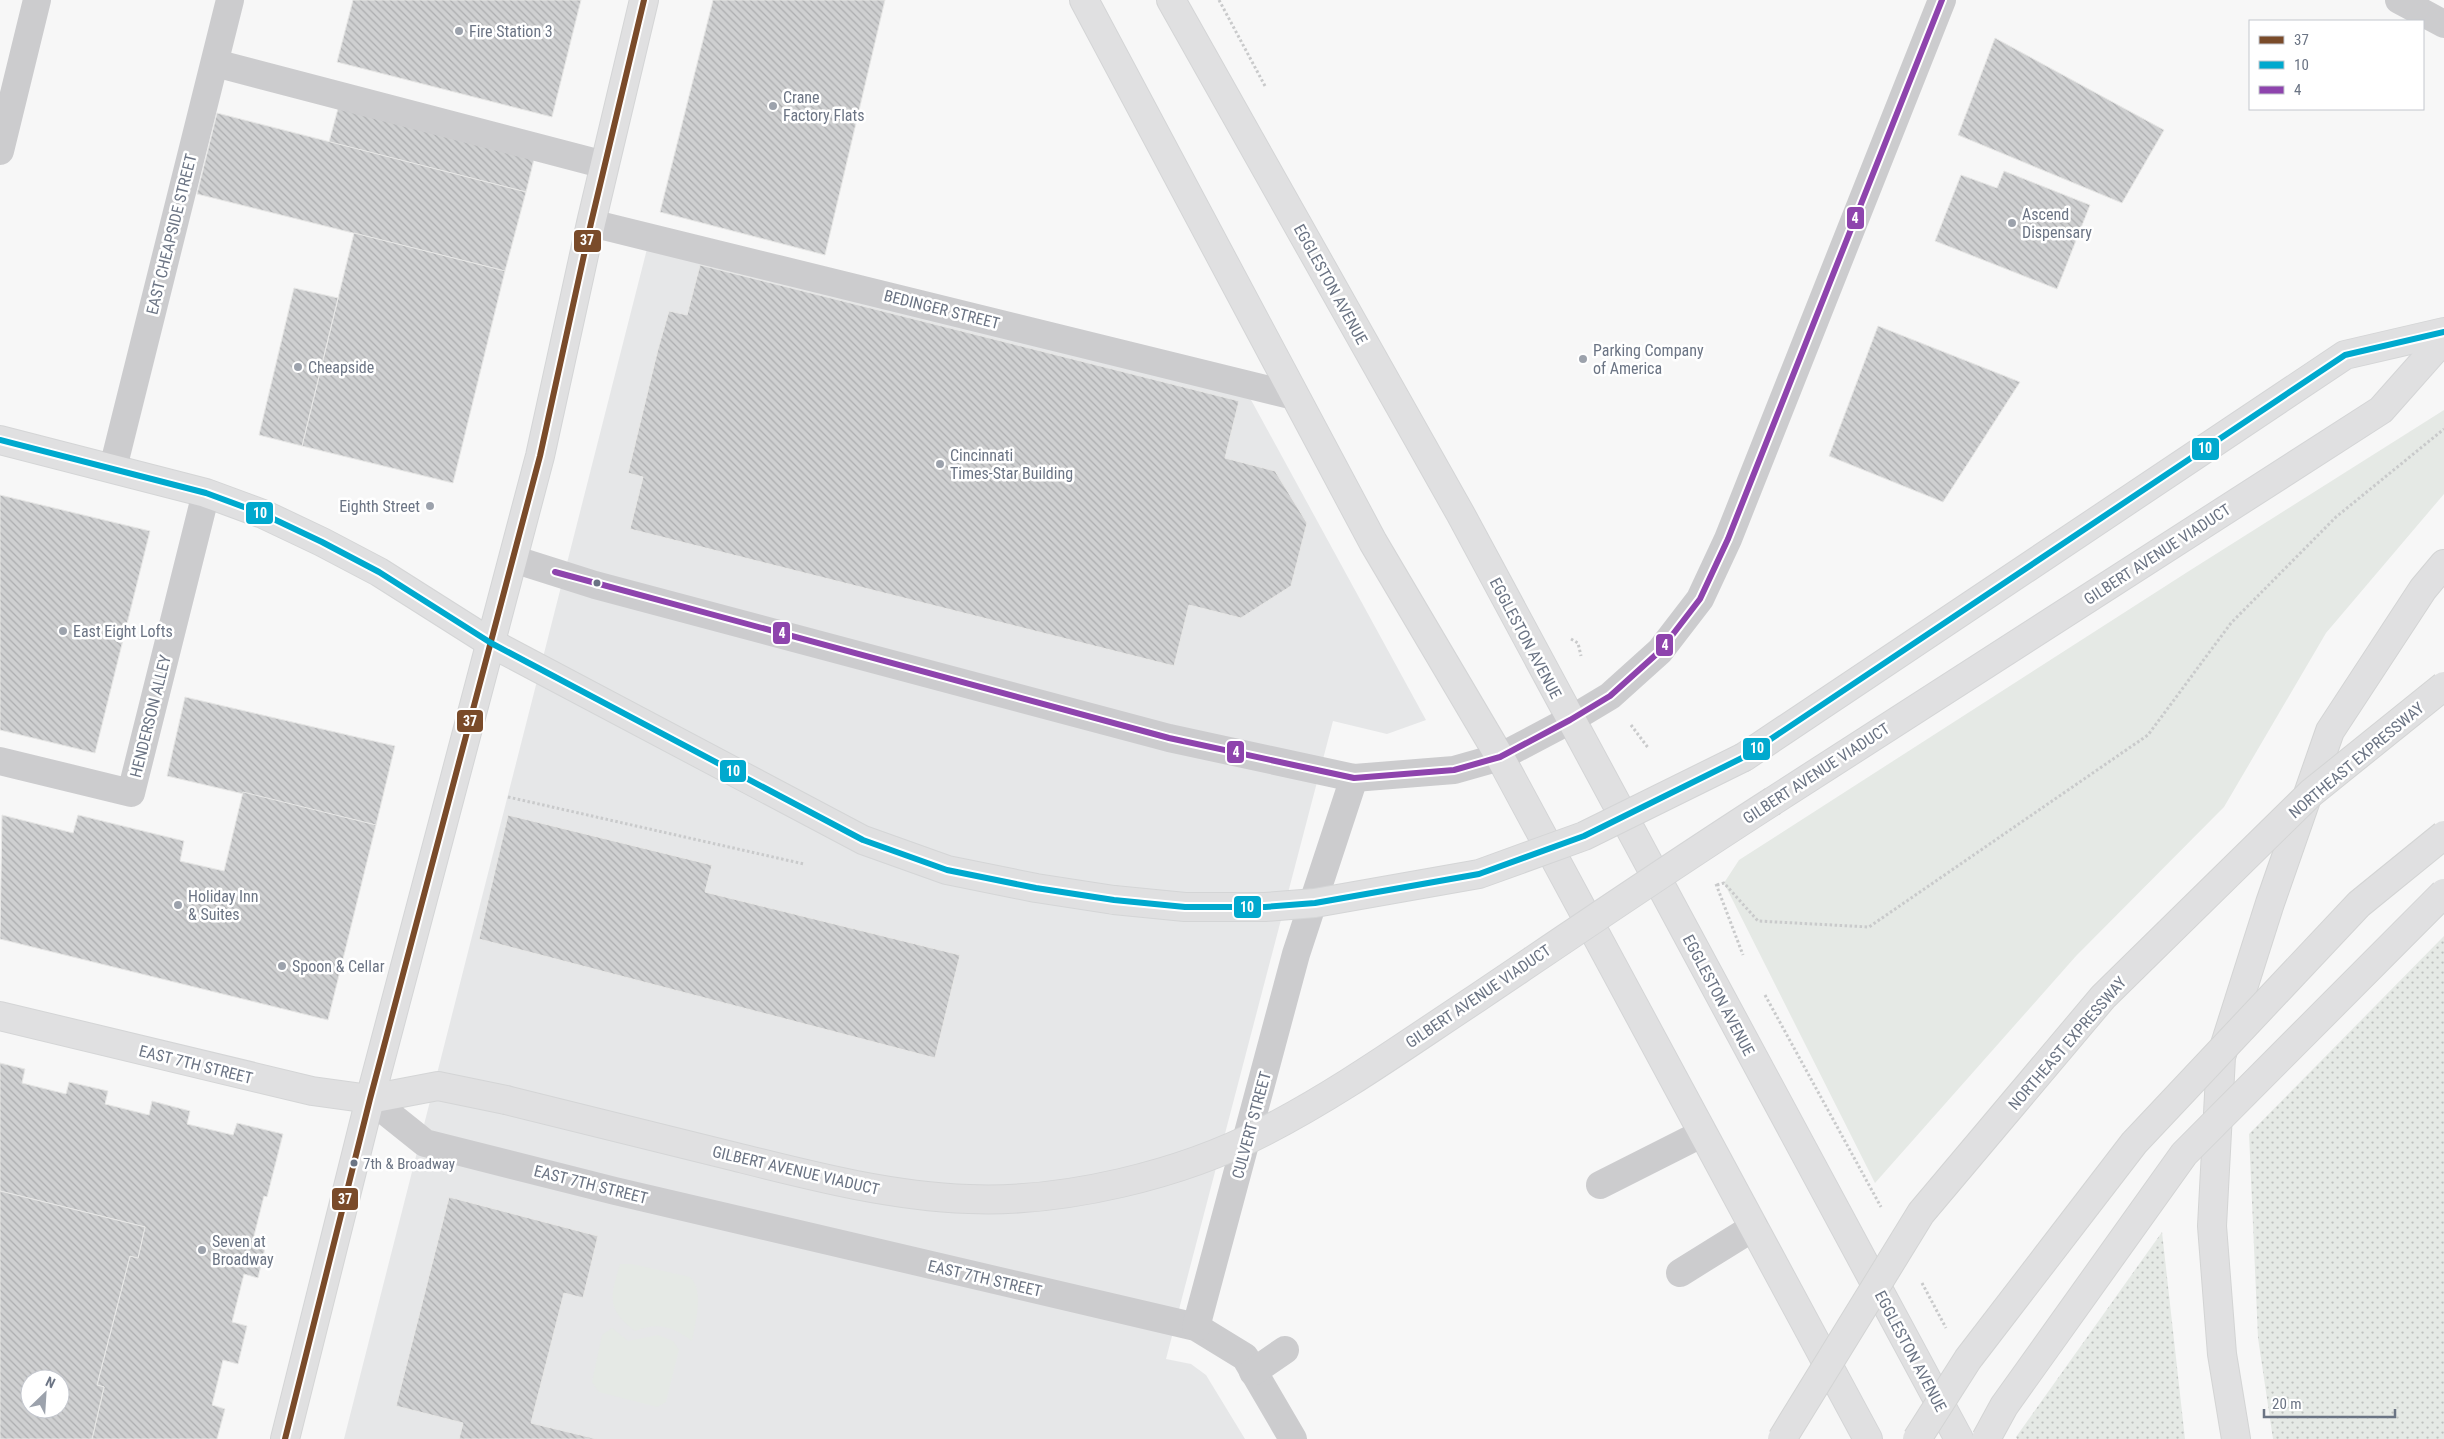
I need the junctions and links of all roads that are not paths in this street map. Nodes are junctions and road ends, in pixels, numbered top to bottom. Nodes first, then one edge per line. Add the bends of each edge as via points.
1 (37, 0) edge
2 (230, 0) edge
3 (644, 0) edge
4 (1084, 0) edge
5 (1172, 0) edge
6 (1942, 0) edge
7 (2399, 0) edge
8 (2444, 24) edge
9 (215, 62) junction
10 (0, 151) edge
11 (605, 165) junction
12 (591, 223) junction
13 (2444, 332) edge
14 (2444, 339) edge
15 (1294, 396) junction
16 (0, 440) edge
17 (113, 468) junction
18 (206, 493) junction
19 (513, 559) junction
20 (2444, 564) edge
21 (490, 643) junction
22 (2444, 686) edge
23 (1570, 720) junction
24 (1500, 757) junction
25 (0, 762) edge
26 (1354, 778) junction
27 (2444, 835) edge
28 (2444, 893) edge
29 (0, 1016) edge
30 (370, 1099) junction
31 (1703, 1133) junction
32 (1600, 1185) dead end
33 (1754, 1227) junction
34 (1680, 1273) dead end
35 (1196, 1327) junction
36 (1284, 1350) dead end
37 (1253, 1372) junction
38 (285, 1439) edge
39 (1293, 1439) edge
40 (1782, 1439) edge
41 (1868, 1439) edge
42 (1917, 1439) edge
43 (1959, 1439) edge
44 (1986, 1439) edge
45 (2236, 1439) edge

1 - 10 street
2 - 9 street, EAST CHEAPSIDE STREET
3 - 11 main road
4 - 15 main road
5 - 23 main road, EGGLESTON AVENUE via 1460,513
6 - 23 street via 1728,540 1700,599 1660,651 1610,696
7 - 8 street
9 - 11 street
9 - 17 street, EAST CHEAPSIDE STREET
11 - 12 main road
12 - 15 street, BEDINGER STREET
12 - 19 main road via 540,456
13 - 21 main road, bridge via 2344,355 1744,757 1584,836 1479,874 1315,903 1185,907 1036,888 947,870 863,840
14 - 30 main road, GILBERT AVENUE VIADUCT, bridge via 2381,410 1773,801 1337,1091 1262,1133 1178,1167 1106,1187 1029,1197 969,1199 836,1182 438,1086
15 - 24 main road via 1373,542
16 - 17 main road
17 - 18 main road
18 - 21 main road via 263,514 380,572
18 - 25 street, HENDERSON ALLEY via 131,793
19 - 21 main road
19 - 26 street via 595,585 1160,735
20 - 45 main road via 2423,589 2330,731 2221,1057 2212,1226 2222,1354
21 - 30 main road
22 - 40 main road, NORTHEAST EXPRESSWAY, bridge via 2311,793 2103,997 1921,1213
23 - 24 street
23 - 43 main road, EGGLESTON AVENUE
24 - 26 street via 1454,770
24 - 31 main road
26 - 35 street, CULVERT STREET via 1296,954
27 - 42 main road, bridge via 2359,904 2134,1143 1968,1359
28 - 44 main road, bridge via 2184,1154 2004,1406
29 - 30 main road, EAST 7TH STREET via 312,1091
30 - 35 street, EAST 7TH STREET via 425,1143
30 - 38 main road
31 - 32 street
31 - 33 main road
33 - 34 street
33 - 41 main road
35 - 37 street via 1245,1357
36 - 37 street
37 - 39 street

